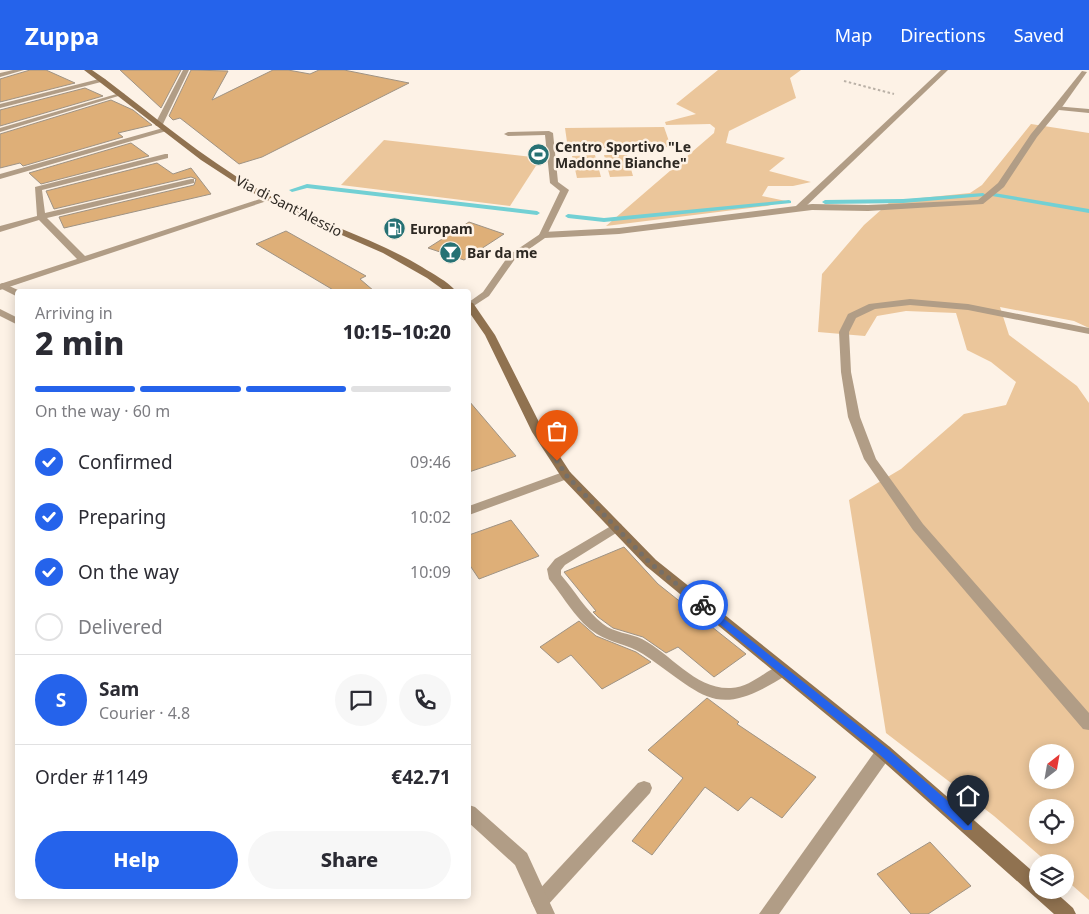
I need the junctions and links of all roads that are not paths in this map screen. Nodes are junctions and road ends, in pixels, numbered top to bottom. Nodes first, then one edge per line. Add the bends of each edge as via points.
1 (21, 70) edge
2 (87, 70) edge
3 (186, 70) edge
4 (945, 70) edge
5 (1084, 72) dead end
6 (0, 76) edge
7 (103, 80) junction
8 (122, 94) junction
9 (0, 106) edge
10 (1057, 108) junction
11 (1089, 111) edge
12 (163, 127) junction
13 (0, 130) edge
14 (508, 134) dead end
15 (166, 156) dead end
16 (0, 177) edge
17 (191, 181) dead end
18 (269, 199) junction
19 (799, 208) junction
20 (41, 216) junction
21 (0, 229) edge
22 (543, 234) junction
23 (83, 259) junction
24 (1, 287) edge
25 (448, 289) edge
26 (15, 293) edge
27 (471, 305) edge
28 (471, 309) edge
29 (0, 312) edge
30 (15, 320) edge
31 (1089, 331) edge
32 (566, 475) junction
33 (471, 510) edge
34 (616, 527) junction
35 (783, 670) junction
36 (1089, 724) edge
37 (884, 752) junction
38 (644, 788) dead end
39 (471, 814) edge
40 (1029, 880) edge
41 (1050, 899) edge
42 (543, 908) edge
43 (768, 914) edge
44 (1067, 914) edge

1 - 6 street
2 - 7 street, Via di Sant'Alessio
3 - 12 street
4 - 19 street
5 - 10 street
7 - 8 street, Via di Sant'Alessio
7 - 9 street
8 - 12 street, Via di Sant'Alessio
8 - 13 street
10 - 11 street
10 - 19 street via 1001,185 980,202
12 - 16 street
12 - 18 street, Via di Sant'Alessio via 224,173
14 - 22 street via 549,133 554,183 565,190
15 - 20 street via 38,189
17 - 20 street
18 - 23 street
18 - 25 street, Via di Sant'Alessio via 407,262
19 - 22 street via 619,231
20 - 21 street
20 - 23 street
22 - 27 street via 512,257 486,294
23 - 24 street
24 - 26 street
28 - 32 street via 490,335 538,432
29 - 30 street
31 - 36 street via 968,307 910,302 873,306 852,316 844,332 846,372 854,417 870,459 918,527
32 - 33 street
32 - 34 street
34 - 35 street via 650,563
34 - 35 street via 554,568 554,576 596,627 655,652 694,685 723,694 742,694
35 - 37 street
37 - 40 street
37 - 43 street
38 - 42 street
39 - 42 street via 521,859
41 - 44 street

